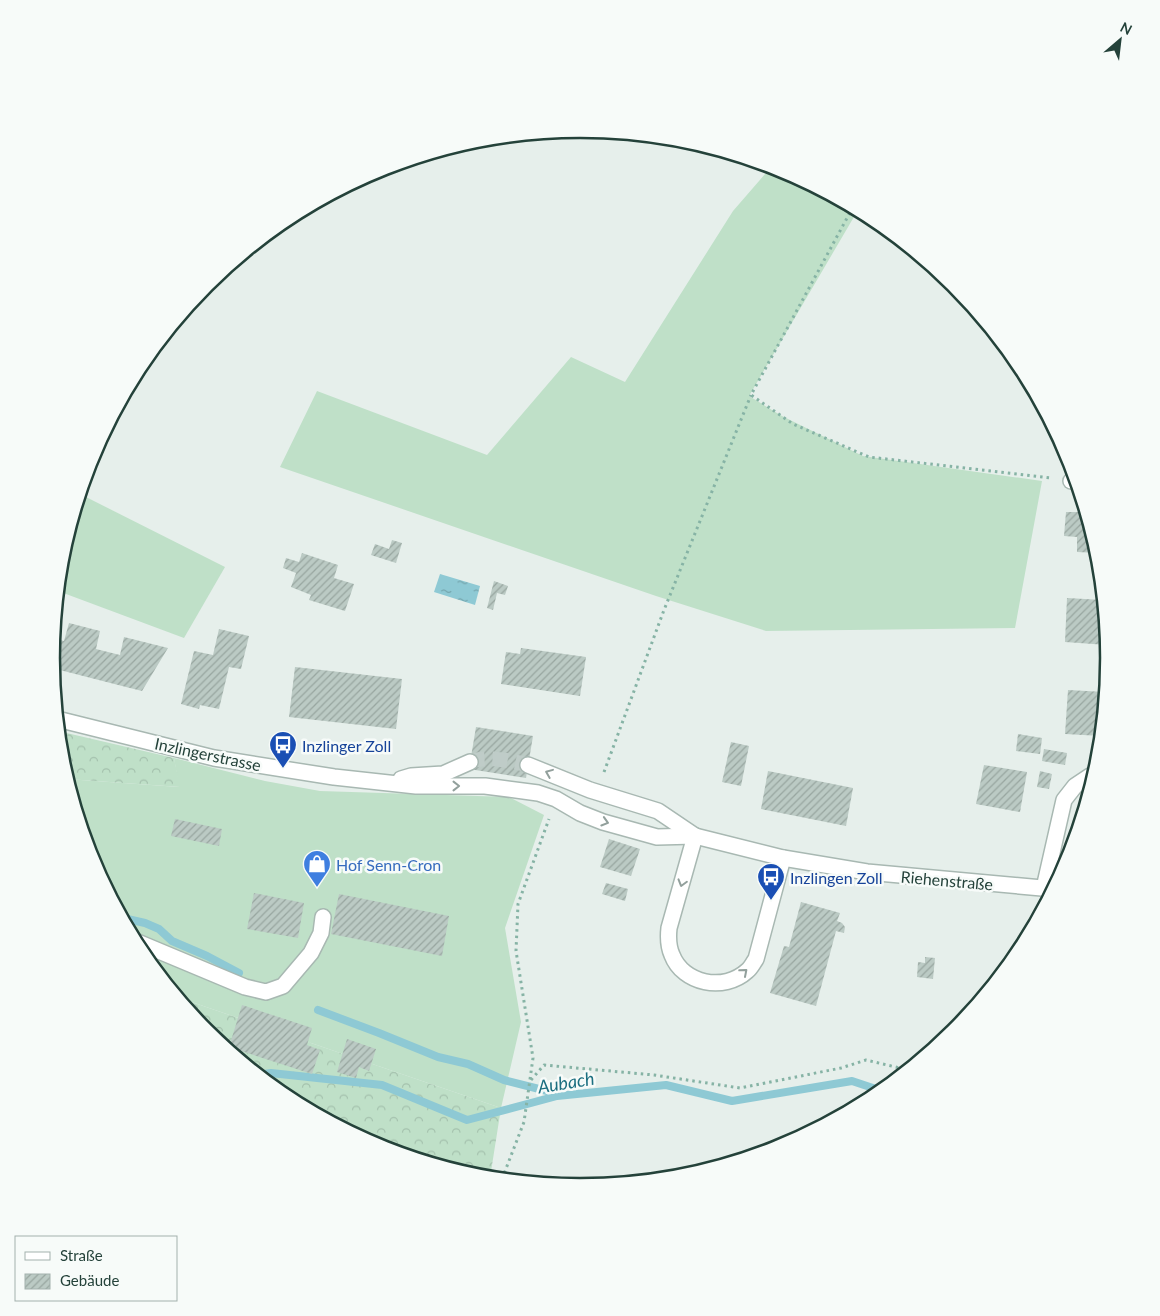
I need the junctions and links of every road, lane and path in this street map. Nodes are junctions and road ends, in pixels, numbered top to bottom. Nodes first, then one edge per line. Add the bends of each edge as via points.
1 (850, 214) edge
2 (751, 395) junction
3 (1068, 480) edge
4 (63, 720) edge
5 (470, 762) tunnel mouth
6 (528, 765) tunnel mouth
7 (1085, 779) edge
8 (390, 782) junction
9 (593, 790) junction
10 (559, 800) junction
11 (580, 813) junction
12 (696, 836) junction
13 (783, 858) junction
14 (1051, 877) edge
15 (1046, 889) edge
16 (323, 917) dead end
17 (148, 946) edge
18 (900, 1068) edge
19 (531, 1081) junction
20 (504, 1173) edge

1 - 2 path
2 - 3 path via 793,424 870,457
2 - 9 path
4 - 8 street, Inzlingerstrasse via 214,758 334,777
5 - 8 street, Inzlingerstrasse via 443,774 411,776
9 -> 6 street, Riehenstraße
7 - 14 street via 1074,786 1064,800
8 -> 10 street, Inzlingerstrasse via 416,786 485,786 538,793
9 - 11 street
9 - 12 street, Riehenstraße via 658,811
10 - 11 street, Riehenstraße
10 - 19 path via 518,904 516,951 533,1058
11 -> 12 street, Riehenstraße via 657,837
12 - 13 street, Riehenstraße
12 -> 13 street via 669,928 668,942 681,969 692,978 707,983 721,984 736,979 748,971 756,959
13 - 15 street, Riehenstraße via 867,872
16 - 17 street via 321,932 311,952 283,986 266,992 245,987
18 - 19 path via 866,1060 740,1088 654,1075 544,1065
19 - 20 path via 524,1122

